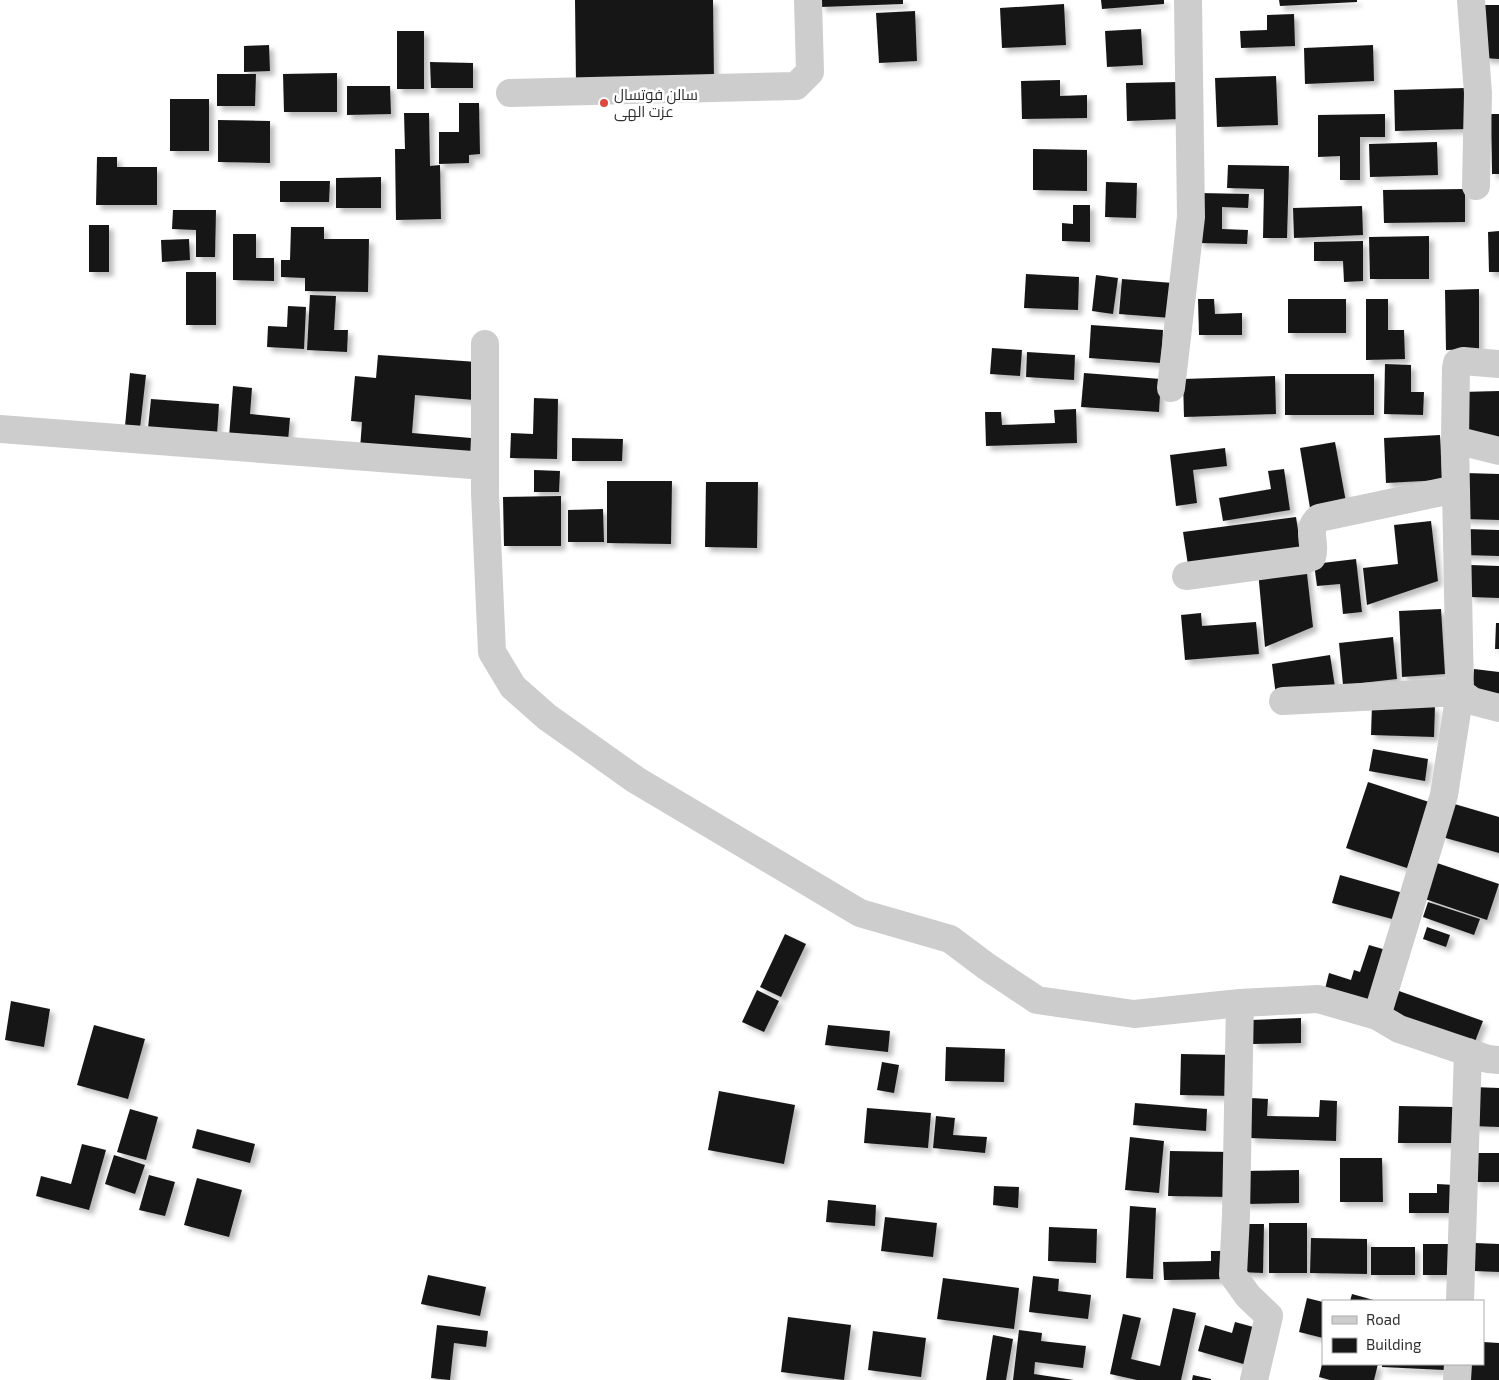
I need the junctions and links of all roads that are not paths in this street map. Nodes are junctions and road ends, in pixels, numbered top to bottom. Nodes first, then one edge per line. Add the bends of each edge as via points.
1 (808, 0) edge
2 (1188, 0) edge
3 (1471, 0) edge
4 (1488, 92) edge
5 (510, 93) dead end
6 (1476, 186) dead end
7 (485, 344) dead end
8 (1499, 364) edge
9 (1171, 388) dead end
10 (0, 429) edge
11 (1455, 440) junction
12 (1499, 451) edge
13 (485, 466) junction
14 (1456, 489) junction
15 (1186, 576) dead end
16 (1460, 692) junction
17 (1283, 700) dead end
18 (1499, 708) edge
19 (1240, 1003) junction
20 (1377, 1016) junction
21 (1468, 1052) junction
22 (1499, 1060) edge
23 (1460, 1300) edge
24 (1458, 1365) edge
25 (1254, 1380) edge
26 (1457, 1380) edge

1 - 5 street via 810,72 796,86
2 - 9 street via 1191,217
3 - 4 street
4 - 6 street
7 - 13 street
8 - 11 street via 1457,363
10 - 13 street
11 - 12 street
11 - 14 street
13 - 19 street via 492,652 512,687 547,717 636,780 860,913 950,940 1037,1000 1134,1014
14 - 15 street via 1319,518 1313,523 1314,552 1305,560
14 - 16 street
16 - 17 street
16 - 18 street via 1472,701
16 - 20 street via 1444,794
19 - 20 street via 1318,999
19 - 25 street via 1233,1275 1248,1296 1269,1316
20 - 21 street via 1399,1030
21 - 22 street
21 - 23 street
24 - 26 street

